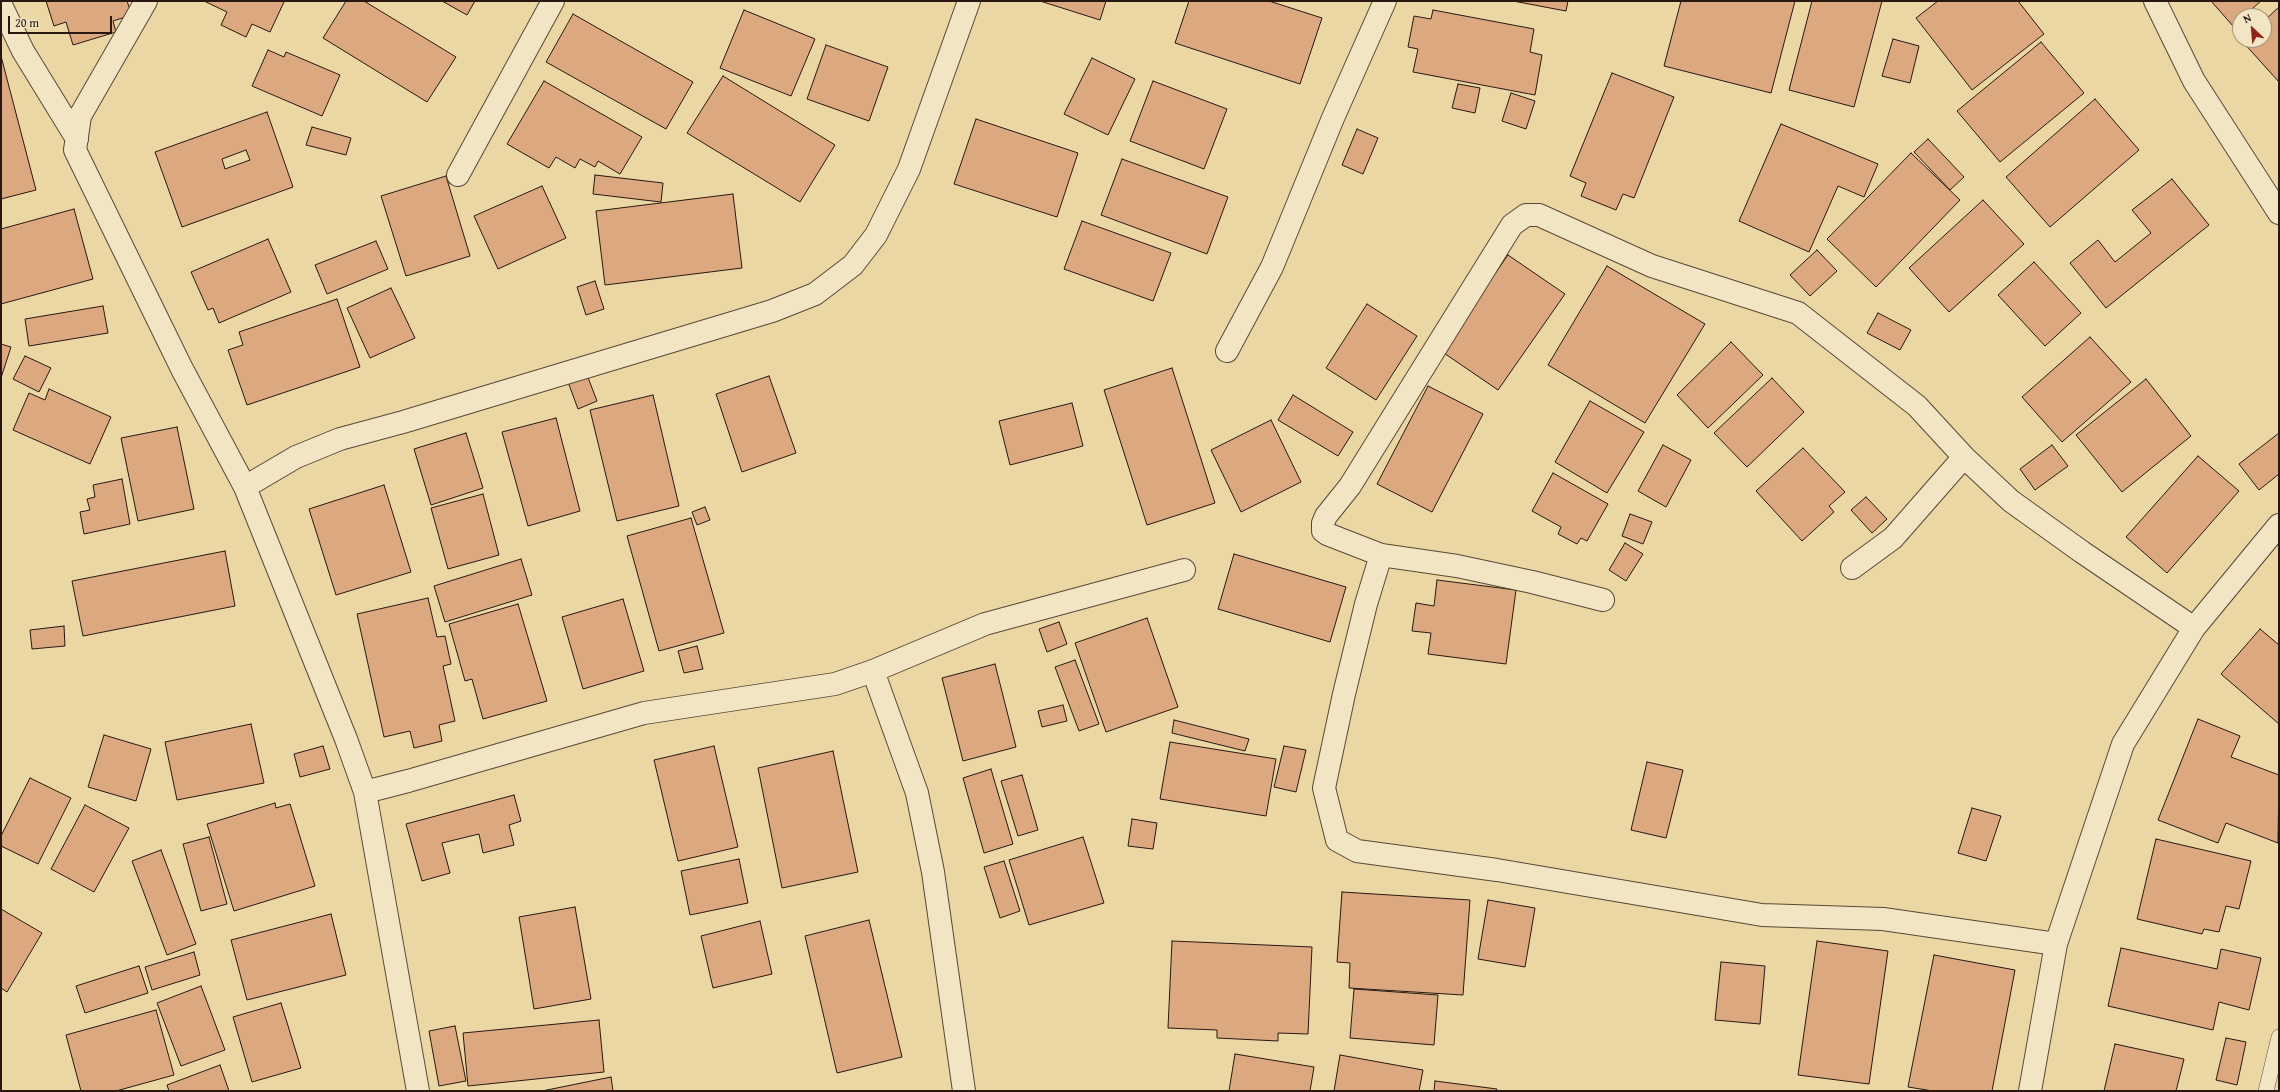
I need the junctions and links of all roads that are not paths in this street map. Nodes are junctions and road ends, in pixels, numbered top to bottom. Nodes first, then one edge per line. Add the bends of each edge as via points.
1 (146, 1) edge
2 (553, 1) edge
3 (969, 1) edge
4 (1385, 1) edge
5 (2155, 1) edge
6 (1, 6) edge
7 (77, 139) junction
8 (458, 175) dead end
9 (2279, 213) edge
10 (1227, 351) dead end
11 (1964, 457) junction
12 (245, 487) junction
13 (2279, 525) edge
14 (1381, 555) junction
15 (1852, 568) dead end
16 (1184, 570) dead end
17 (1603, 600) dead end
18 (2194, 628) junction
19 (873, 671) junction
20 (365, 792) junction
21 (2056, 944) junction
22 (2279, 1037) edge
23 (961, 1090) edge
24 (418, 1091) edge
25 (2030, 1091) edge
26 (2266, 1091) edge

1 - 7 street via 80,116
2 - 8 street
3 - 12 street via 909,169 876,235 853,265 815,294 772,311 340,439 296,457
4 - 10 street via 1333,118 1272,267
5 - 9 street via 2194,80
6 - 7 street via 23,51
7 - 12 street via 75,150 182,369
11 - 14 street via 1917,406 1798,313 1652,266 1539,215 1526,215 1512,225 1350,486 1323,523 1323,531 1327,534
11 - 15 street via 1893,538
11 - 18 street via 2011,501
12 - 20 street
13 - 18 street
14 - 17 street via 1457,566
14 - 21 street via 1347,679 1324,788 1337,840 1357,851 1497,870 1762,915 1883,919
16 - 19 street via 985,624
18 - 21 street via 2123,744
19 - 20 street via 835,684 644,713 408,782
19 - 23 street via 917,793 933,872
20 - 24 street
21 - 25 street
22 - 26 lane

